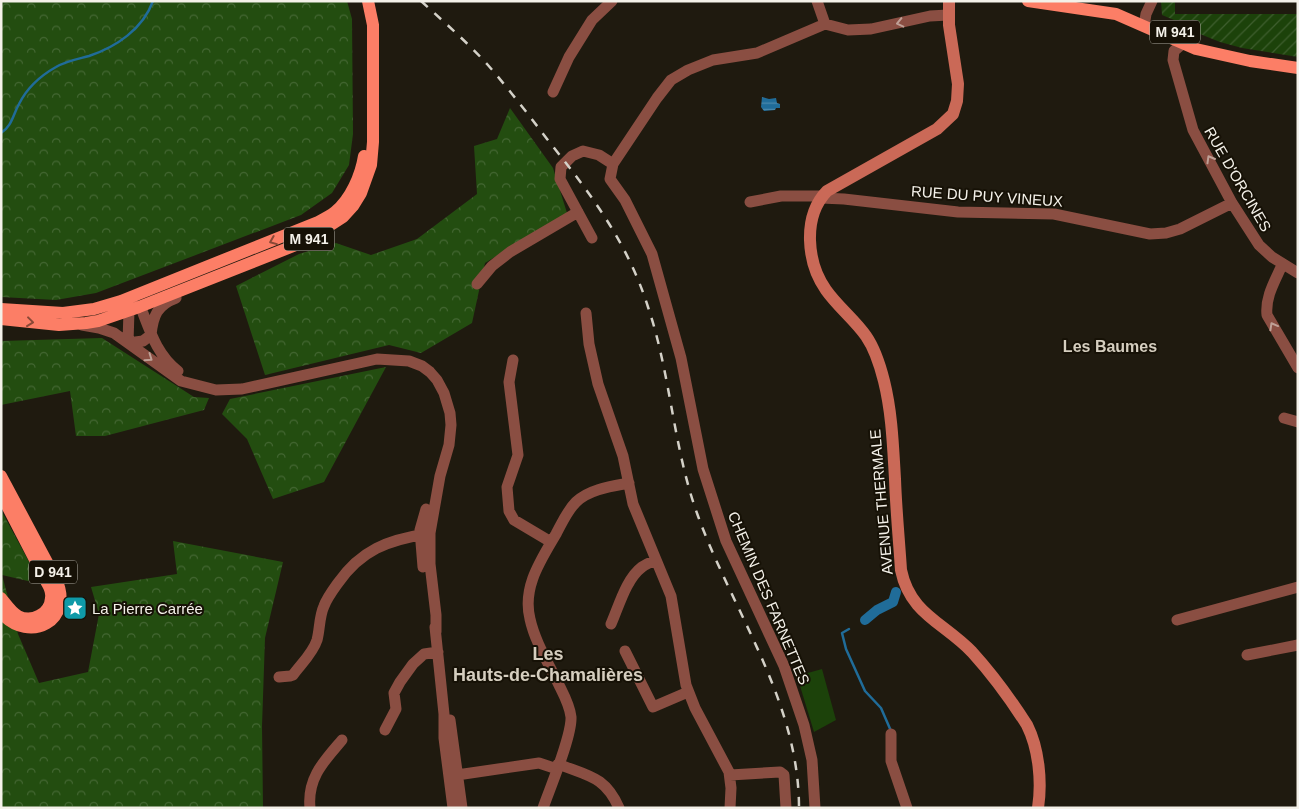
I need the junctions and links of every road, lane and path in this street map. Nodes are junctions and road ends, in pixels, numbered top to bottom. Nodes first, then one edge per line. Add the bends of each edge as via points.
1 (361, 1) edge
2 (368, 1) edge
3 (612, 1) edge
4 (817, 1) edge
5 (949, 1) edge
6 (1028, 1) edge
7 (1152, 1) edge
8 (948, 15) junction
9 (1144, 23) junction
10 (825, 24) junction
11 (1182, 44) junction
12 (1219, 54) junction
13 (1298, 68) edge
14 (553, 92) dead end
15 (613, 164) junction
16 (822, 197) junction
17 (750, 202) dead end
18 (1232, 203) junction
19 (578, 212) junction
20 (592, 238) dead end
21 (306, 241) junction
22 (247, 251) junction
23 (1282, 265) junction
24 (1298, 273) edge
25 (477, 284) dead end
26 (106, 305) junction
27 (135, 307) junction
28 (1, 309) edge
29 (586, 313) dead end
30 (1, 319) edge
31 (74, 324) junction
32 (151, 335) junction
33 (128, 343) junction
34 (513, 360) dead end
35 (1298, 368) edge
36 (195, 385) junction
37 (1284, 418) dead end
38 (1298, 422) edge
39 (1, 476) edge
40 (629, 483) junction
41 (1, 494) edge
42 (425, 534) junction
43 (551, 542) junction
44 (656, 560) junction
45 (1298, 587) edge
46 (1, 598) edge
47 (1, 613) edge
48 (46, 618) junction
49 (1177, 620) dead end
50 (611, 624) dead end
51 (1298, 645) edge
52 (625, 651) dead end
53 (438, 652) junction
54 (1247, 655) dead end
55 (279, 677) dead end
56 (441, 686) junction
57 (688, 692) junction
58 (385, 730) dead end
59 (890, 734) dead end
60 (342, 740) dead end
61 (558, 767) junction
62 (457, 775) junction
63 (730, 775) junction
64 (310, 808) edge
65 (453, 808) edge
66 (462, 808) edge
67 (543, 808) edge
68 (619, 808) edge
69 (730, 808) edge
70 (786, 808) edge
71 (815, 808) edge
72 (908, 808) edge
73 (1038, 808) edge

1 -> 22 main road, M 941 via 366,30 366,142 357,180 336,211 318,222
2 - 21 main road, M 941 via 373,78 371,165 361,193 343,218
3 - 14 street via 592,20 569,57
4 - 10 street
5 - 8 main road
6 - 9 main road, M 941 via 1105,11
7 - 9 street
8 -> 10 street via 871,29 848,30
8 - 16 main road via 958,84 953,114 937,129 840,183
9 - 11 main road, M 941
9 - 12 main road, M 941 via 1190,39
10 - 15 street via 757,53 714,60 672,80 656,98
11 - 12 main road, M 941
18 -> 11 street, RUE D'ORCINES via 1193,130 1173,60 1174,51
12 - 13 main road, M 941
15 - 19 street via 599,155 583,151 563,164 560,178
15 - 71 street, CHEMIN DES FARNETTES via 610,179 652,254 681,358 704,469 726,541 784,666 804,725 812,760
16 - 17 street, RUE DU PUY VINEUX via 781,196
16 - 18 street, RUE DU PUY VINEUX via 958,212 1054,214 1150,234 1180,229
16 - 73 main road, AVENUE THERMALE via 814,210 810,234 817,272 825,289 871,344 887,394 901,570 906,587 920,608 960,640 981,662 1028,725 1036,751
18 - 23 street, RUE D'ORCINES via 1259,245
19 - 20 street
19 - 25 street via 510,252
21 - 27 main road, M 941
21 - 32 street via 258,266 165,302 155,317
22 - 26 main road, M 941
22 - 27 street via 208,274
23 - 24 street, RUE D'ORCINES
35 -> 23 street via 1267,315 1269,294
26 - 27 street
26 - 28 main road, M 941 via 63,313
27 - 31 main road, M 941 via 98,321
27 - 32 street
27 - 33 street
29 - 40 street via 594,370
30 -> 31 main road, M 941
31 - 33 street via 107,330
32 - 33 street via 143,341
32 - 36 street via 168,362
33 -> 36 street via 182,381
34 - 43 street via 509,382 518,455 507,487 509,511 514,520
36 - 42 street via 228,390 364,361 394,359 414,362 426,369 444,393 450,412 451,438 440,476 431,491
37 - 38 street
39 - 48 main road, D 941 via 60,587 60,606 54,617
40 - 43 street via 602,489 580,499
40 - 44 street via 633,504
41 - 48 main road, D 941 via 51,591
42 - 53 street via 426,591
42 - 55 street via 380,546 352,566 324,605 312,650 293,675
43 - 61 street via 534,572 528,603 533,630 571,715
44 - 50 street via 635,574
44 - 57 street via 673,604
45 - 49 street
46 - 48 main road via 23,618
47 - 48 main road via 24,628 37,628
51 - 54 street
52 - 57 street via 653,707
53 - 56 street
53 - 58 street via 424,654 400,682 394,693 396,709
56 - 62 street via 447,698
56 - 65 street
57 - 63 street
59 - 72 street via 891,762
60 - 64 street via 312,781
61 - 62 street via 539,763
61 - 67 street
61 - 68 street via 590,776 604,785
62 - 66 street
63 - 69 street
63 - 70 street via 780,772 784,775

